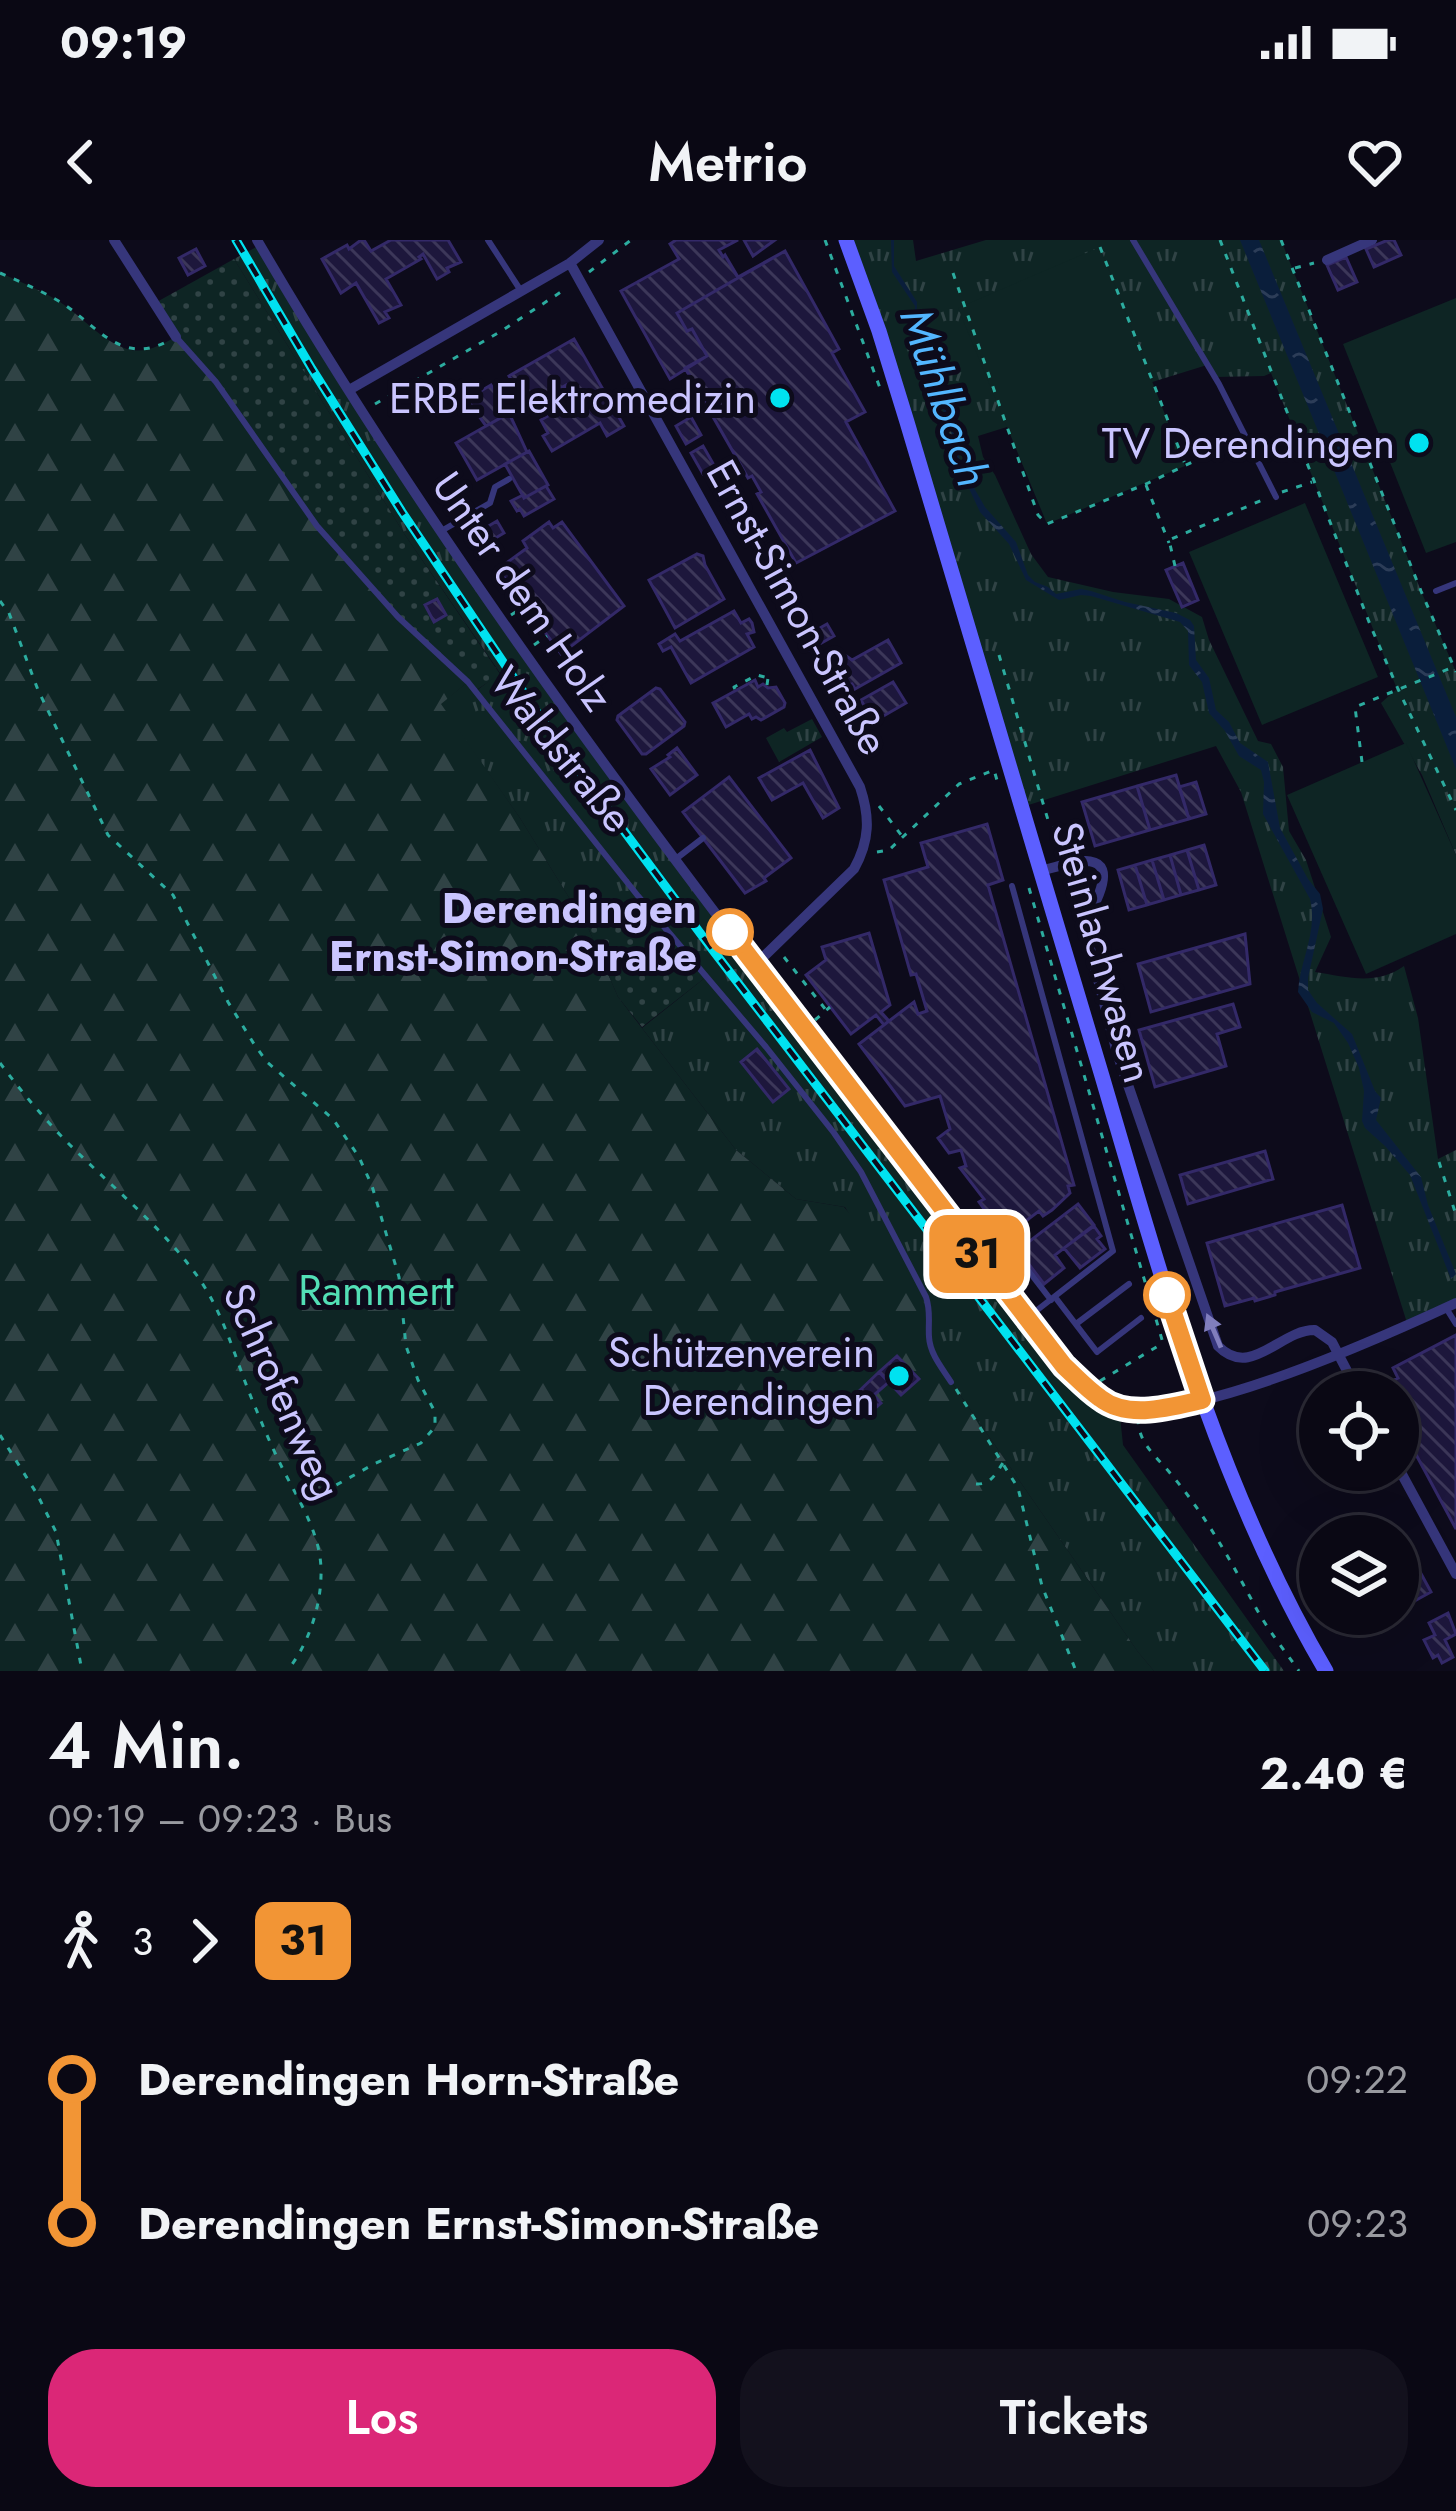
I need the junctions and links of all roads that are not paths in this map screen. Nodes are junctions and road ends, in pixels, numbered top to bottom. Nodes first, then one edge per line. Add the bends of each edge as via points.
1 (114, 240) edge
2 (257, 240) edge
3 (488, 240) edge
4 (599, 240) edge
5 (846, 240) edge
6 (1133, 240) edge
7 (1372, 240) edge
8 (1327, 260) road end
9 (570, 263) junction
10 (521, 291) junction
11 (176, 337) joint
12 (349, 390) junction
13 (508, 479) dead end
14 (1275, 496) road end
15 (440, 532) junction
16 (1456, 583) edge
17 (1436, 591) dead end
18 (703, 838) dead end
19 (676, 859) junction
20 (1041, 871) junction
21 (1012, 886) dead end
22 (755, 964) junction
23 (1011, 1248) dead end
24 (1129, 1284) dead end
25 (1053, 1299) junction
26 (1451, 1305) edge
27 (1027, 1318) junction
28 (1141, 1318) dead end
29 (1076, 1324) junction
30 (1456, 1324) edge
31 (1338, 1354) junction
32 (1347, 1371) edge
33 (951, 1382) road end
34 (1202, 1400) junction
35 (1411, 1491) edge
36 (1456, 1574) edge
37 (1326, 1671) edge

1 - 11 street, Waldstraße
2 - 12 street, Unter dem Holz
3 - 10 lane
4 - 9 street
5 - 20 street, Steinlachwasen
6 - 14 lane
7 - 8 street
9 - 10 street
9 - 22 street, Ernst-Simon-Straße via 867,807 854,869
10 - 12 street
11 - 33 lane, Waldstraße via 317,526 468,682 834,1133 926,1297 931,1348
12 - 15 street, Unter dem Holz
13 - 15 lane via 490,503
15 - 19 street, Unter dem Holz
16 - 17 lane
18 - 19 lane
19 - 22 street, Unter dem Holz
31 -> 20 street via 1327,1336 1309,1329 1254,1357 1218,1346 1118,1053 1086,932 1103,878 1099,864
20 - 34 street, Steinlachwasen
21 - 25 lane via 1113,1251
22 - 27 street, Unter dem Holz
23 - 25 lane
24 - 29 lane
25 - 27 lane
25 - 29 lane
26 - 30 lane
26 - 31 street
27 - 34 street, Unter dem Holz via 1064,1366 1110,1404 1138,1410
28 - 29 lane via 1097,1352
31 - 32 street
31 - 34 street
34 - 37 street, Steinlachwasen via 1264,1552
35 - 36 street

